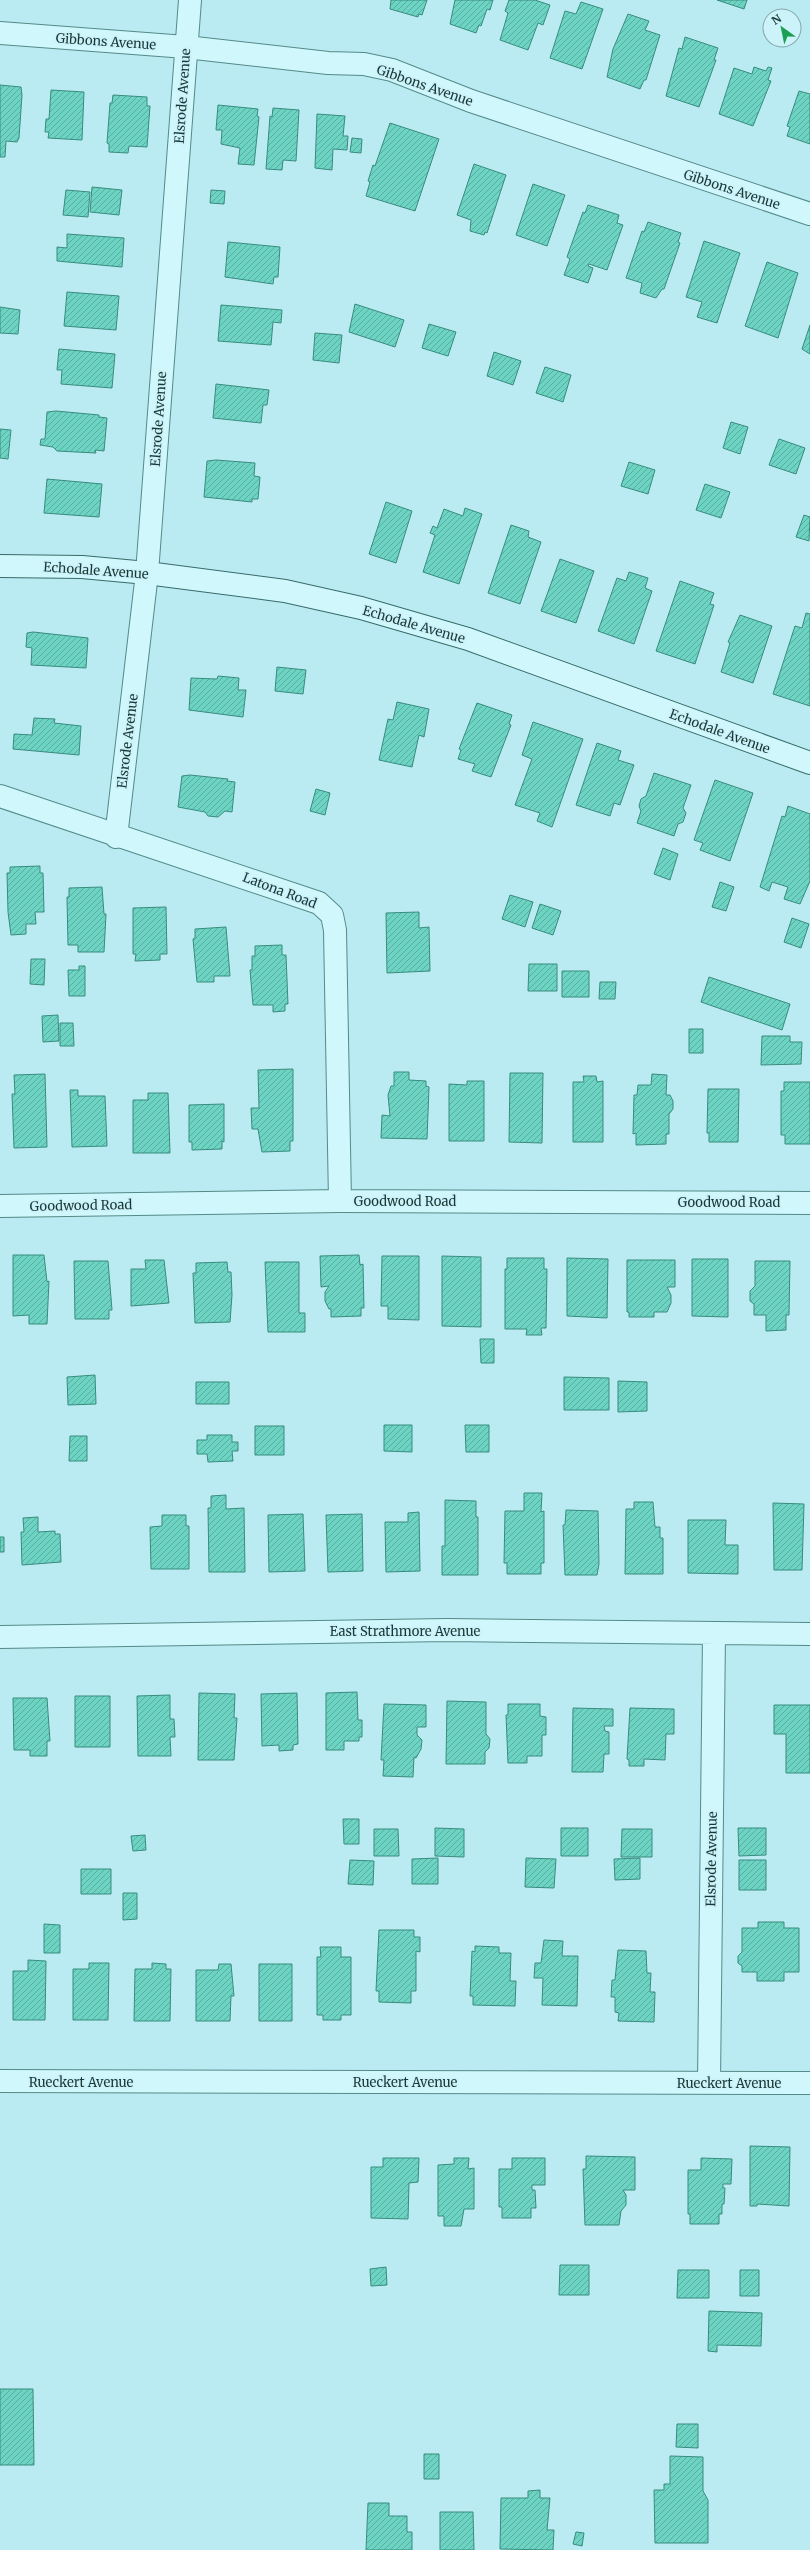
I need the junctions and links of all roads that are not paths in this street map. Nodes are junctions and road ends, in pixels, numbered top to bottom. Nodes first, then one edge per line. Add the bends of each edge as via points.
1 (190, 0) edge
2 (0, 33) edge
3 (186, 47) junction
4 (810, 214) edge
5 (0, 566) edge
6 (147, 573) junction
7 (810, 763) edge
8 (0, 796) edge
9 (116, 837) junction
10 (340, 1201) junction
11 (810, 1203) edge
12 (0, 1206) edge
13 (714, 1634) junction
14 (810, 1634) edge
15 (0, 1637) edge
16 (0, 2081) edge
17 (709, 2083) junction
18 (810, 2084) edge

1 - 3 street, Elsrode Avenue
2 - 3 street, Gibbons Avenue
3 - 4 street, Gibbons Avenue via 328,63 364,64 392,70 471,101
3 - 6 street, Elsrode Avenue
5 - 6 street, Echodale Avenue via 82,567
6 - 7 street, Echodale Avenue via 285,591 361,608 468,640
6 - 9 street, Elsrode Avenue
8 - 9 street, Latona Road
9 - 10 street, Latona Road via 226,870 319,903 332,915
10 - 11 street, Goodwood Road
10 - 12 street, Goodwood Road
13 - 14 street, East Strathmore Avenue
13 - 15 street, East Strathmore Avenue via 447,1630
13 - 17 street, Elsrode Avenue
16 - 17 street, Rueckert Avenue
17 - 18 street, Rueckert Avenue

